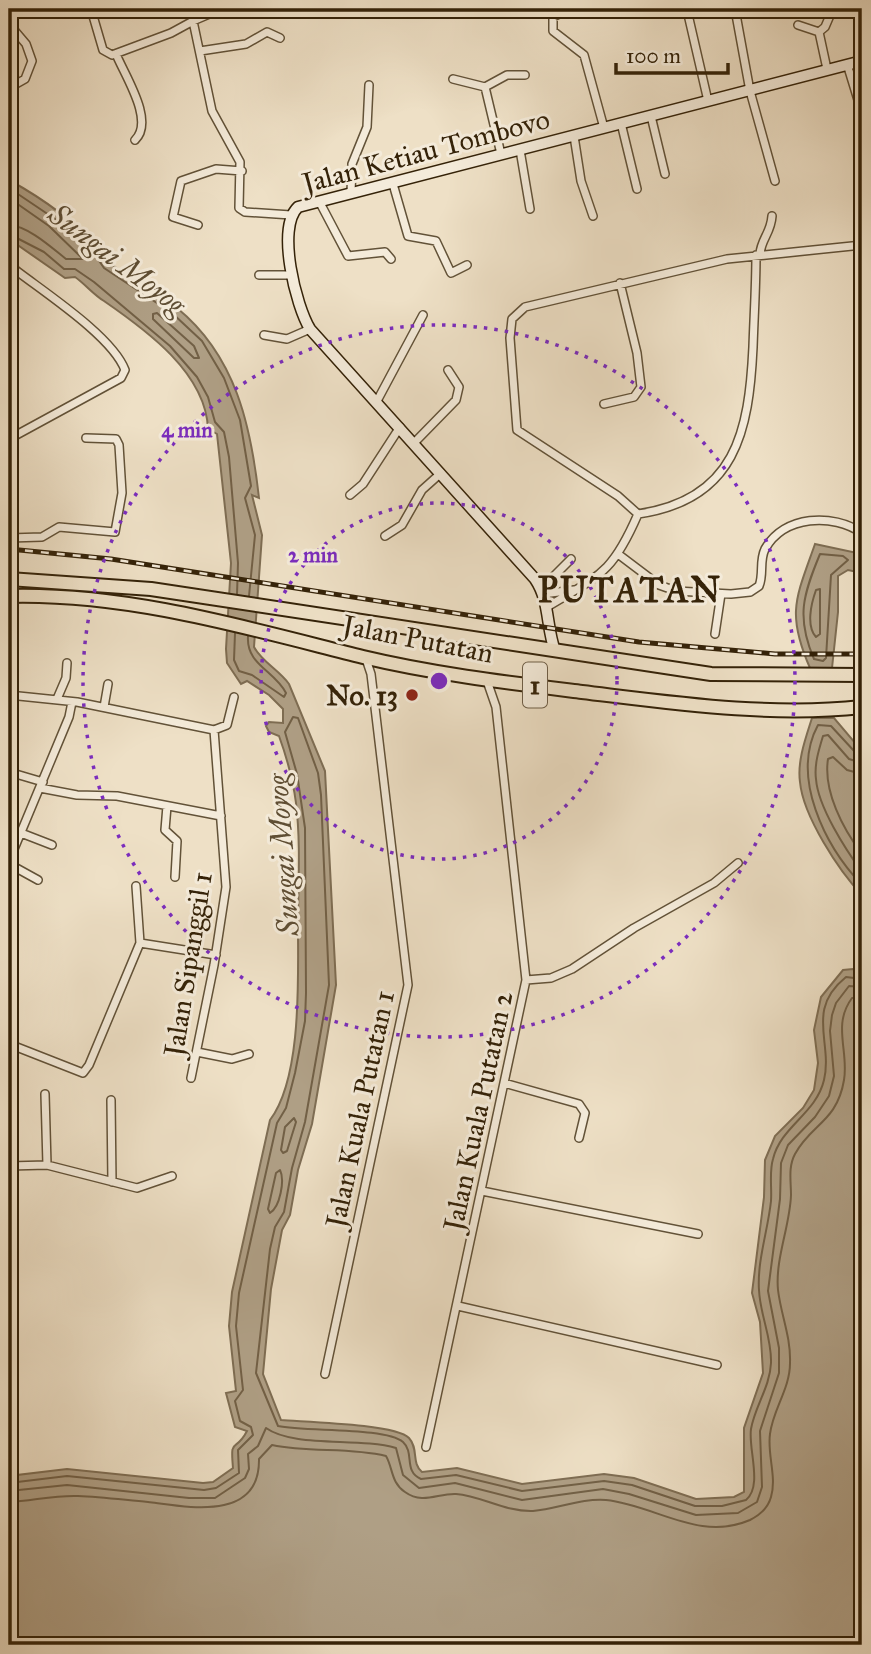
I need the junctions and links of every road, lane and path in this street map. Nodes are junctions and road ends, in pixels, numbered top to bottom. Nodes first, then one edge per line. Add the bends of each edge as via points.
1 (16, 9) edge
2 (91, 9) edge
3 (569, 9) edge
4 (735, 9) edge
5 (687, 10) edge
6 (831, 13) dead end
7 (244, 14) dead end
8 (9, 16) edge
9 (193, 21) junction
10 (9, 24) edge
11 (798, 25) dead end
12 (819, 32) junction
13 (280, 38) dead end
14 (200, 51) junction
15 (116, 54) junction
16 (862, 61) edge
17 (847, 64) junction
18 (827, 69) junction
19 (526, 75) dead end
20 (453, 79) dead end
21 (369, 85) dead end
22 (485, 87) junction
23 (9, 88) edge
24 (750, 91) junction
25 (708, 101) junction
26 (862, 113) edge
27 (651, 116) junction
28 (621, 123) junction
29 (604, 128) junction
30 (574, 136) junction
31 (135, 140) dead end
32 (520, 150) junction
33 (501, 155) junction
34 (242, 171) junction
35 (665, 174) dead end
36 (775, 181) dead end
37 (393, 184) junction
38 (637, 189) dead end
39 (351, 193) junction
40 (320, 201) junction
41 (530, 209) dead end
42 (291, 215) junction
43 (593, 216) dead end
44 (772, 216) dead end
45 (198, 225) dead end
46 (862, 248) edge
47 (758, 255) junction
48 (391, 259) dead end
49 (9, 265) edge
50 (467, 265) dead end
51 (259, 275) dead end
52 (291, 275) junction
53 (620, 283) junction
54 (862, 304) edge
55 (423, 315) dead end
56 (310, 328) junction
57 (862, 328) edge
58 (264, 335) dead end
59 (862, 364) edge
60 (448, 370) dead end
61 (377, 401) junction
62 (604, 404) dead end
63 (400, 428) junction
64 (86, 438) dead end
65 (9, 439) edge
66 (414, 443) junction
67 (442, 473) junction
68 (350, 495) dead end
69 (638, 514) junction
70 (862, 533) edge
71 (385, 536) dead end
72 (9, 537) edge
73 (618, 554) junction
74 (571, 559) dead end
75 (9, 579) edge
76 (541, 590) junction
77 (575, 590) junction
78 (721, 594) junction
79 (9, 596) edge
80 (547, 607) junction
81 (548, 629) junction
82 (715, 634) dead end
83 (535, 648) junction
84 (555, 651) junction
85 (365, 657) junction
86 (383, 660) junction
87 (68, 663) dead end
88 (855, 676) edge
89 (485, 678) junction
90 (505, 681) junction
91 (372, 683) junction
92 (108, 684) dead end
93 (9, 695) edge
94 (234, 697) dead end
95 (57, 699) junction
96 (72, 702) junction
97 (495, 703) junction
98 (104, 707) junction
99 (857, 707) edge
100 (214, 730) junction
101 (9, 772) edge
102 (42, 785) junction
103 (167, 806) junction
104 (220, 816) junction
105 (21, 834) junction
106 (52, 845) dead end
107 (9, 862) edge
108 (738, 863) dead end
109 (175, 877) dead end
110 (38, 880) dead end
111 (136, 886) dead end
112 (140, 943) junction
113 (216, 955) junction
114 (526, 981) junction
115 (9, 1044) edge
116 (197, 1052) junction
117 (248, 1054) dead end
118 (191, 1078) dead end
119 (504, 1083) junction
120 (45, 1094) dead end
121 (111, 1100) dead end
122 (579, 1138) dead end
123 (47, 1165) junction
124 (9, 1166) edge
125 (172, 1176) dead end
126 (111, 1182) junction
127 (482, 1191) junction
128 (698, 1234) dead end
129 (458, 1306) junction
130 (717, 1366) dead end
131 (325, 1374) dead end
132 (426, 1447) dead end

1 - 8 street
2 - 15 street via 103,50
3 - 29 street via 553,17 553,31 583,55
4 - 24 street
5 - 25 street
6 - 12 street
7 - 9 street via 221,9
9 - 14 street
9 - 15 street
10 - 23 street via 26,44 32,61 25,79
11 - 12 street
12 - 18 street
13 - 14 street via 267,32 246,44
14 - 34 street via 212,111 236,151
15 - 31 street via 143,121
16 - 17 street, Jalan Ketiau Tombovo
17 - 18 street, Jalan Ketiau Tombovo
17 - 26 street
18 - 24 street, Jalan Ketiau Tombovo
19 - 22 street via 507,75
20 - 22 street
21 - 39 street via 367,127 352,164
22 - 33 street
24 - 25 street, Jalan Ketiau Tombovo
24 - 36 street
25 - 27 street, Jalan Ketiau Tombovo
27 - 28 street, Jalan Ketiau Tombovo
27 - 35 street
28 - 29 street, Jalan Ketiau Tombovo
28 - 38 street
29 - 30 street, Jalan Ketiau Tombovo
30 - 32 street, Jalan Ketiau Tombovo
30 - 43 street via 581,181
32 - 33 street, Jalan Ketiau Tombovo
32 - 41 street
33 - 37 street, Jalan Ketiau Tombovo
34 - 42 street via 241,211
34 - 45 street via 216,169 181,181 173,217
37 - 39 street, Jalan Ketiau Tombovo
37 - 50 street via 408,236 436,241 451,273
39 - 40 street, Jalan Ketiau Tombovo
40 - 42 street, Jalan Ketiau Tombovo via 298,207
40 - 48 street via 348,256 385,252
42 - 52 street, Jalan Ketiau Tombovo
44 - 47 street via 771,230
46 - 47 street
46 - 54 street
47 - 53 street
47 - 69 street via 748,406 737,448 715,477 689,497 668,508
49 - 65 street via 67,309 125,370 121,378
51 - 52 street
52 - 56 street, Jalan Ketiau Tombovo
53 - 62 street via 641,387 634,397
53 - 69 street via 525,307 512,319 514,422 522,436 618,496
55 - 61 street
56 - 58 street via 287,339
56 - 61 street, Jalan Ketiau Tombovo
57 - 59 street
60 - 66 street via 459,387 456,400
61 - 63 street, Jalan Ketiau Tombovo
63 - 66 street, Jalan Ketiau Tombovo
63 - 68 street via 363,484
64 - 72 street via 116,439 119,444 122,493 114,534 59,527 42,537
66 - 67 street, Jalan Ketiau Tombovo
67 - 71 street via 422,490 402,525
67 - 76 street, Jalan Ketiau Tombovo
69 - 73 street
70 - 78 street via 845,523 795,523 765,550 756,590
73 - 77 street via 600,577
73 - 78 street via 667,589
74 - 76 street
75 - 83 highway, Jalan Putatan / 1 via 151,589
76 - 77 street
76 - 80 street, Jalan Ketiau Tombovo
77 - 80 street
78 - 82 street
79 - 85 highway, Jalan Putatan / 1 via 103,602 218,621
80 - 81 street, Jalan Ketiau Tombovo
81 - 83 street
81 - 84 street, Jalan Ketiau Tombovo
83 - 84 highway, Jalan Putatan / 1
84 - 88 highway, Jalan Putatan / 1 via 711,674
85 - 86 highway, Jalan Putatan / 1
85 - 91 street, Jalan Kuala Putatan 1
86 - 89 highway, Jalan Putatan / 1
86 - 91 street
87 - 95 street
89 - 90 highway, Jalan Putatan / 1
89 - 97 street, Jalan Kuala Putatan 2
90 - 97 street
90 - 99 highway, Jalan Putatan / 1 via 695,705
91 - 131 street, Jalan Kuala Putatan 1 via 408,985
92 - 98 street
93 - 95 street
94 - 100 street via 227,725
95 - 96 street
96 - 98 street
96 - 102 street
97 - 114 street, Jalan Kuala Putatan 2
98 - 100 street
100 - 104 street, Jalan Sipanggil 1
101 - 102 street
102 - 103 street via 77,795 117,796
102 - 105 street
103 - 104 street
103 - 109 street via 165,830 177,841
104 - 113 street, Jalan Sipanggil 1 via 226,887
105 - 106 street
105 - 107 street
107 - 110 street
108 - 114 street via 714,883 572,969
111 - 112 street
112 - 113 street
112 - 115 street via 83,1073
113 - 116 street, Jalan Sipanggil 1
114 - 119 street, Jalan Kuala Putatan 2
116 - 117 street via 232,1059
116 - 118 street, Jalan Sipanggil 1
119 - 122 street via 579,1104 585,1114
119 - 127 street, Jalan Kuala Putatan 2
120 - 123 street
121 - 126 street
123 - 124 street
123 - 126 street
125 - 126 street via 137,1188
127 - 128 street
127 - 129 street, Jalan Kuala Putatan 2
129 - 130 street
129 - 132 street, Jalan Kuala Putatan 2

